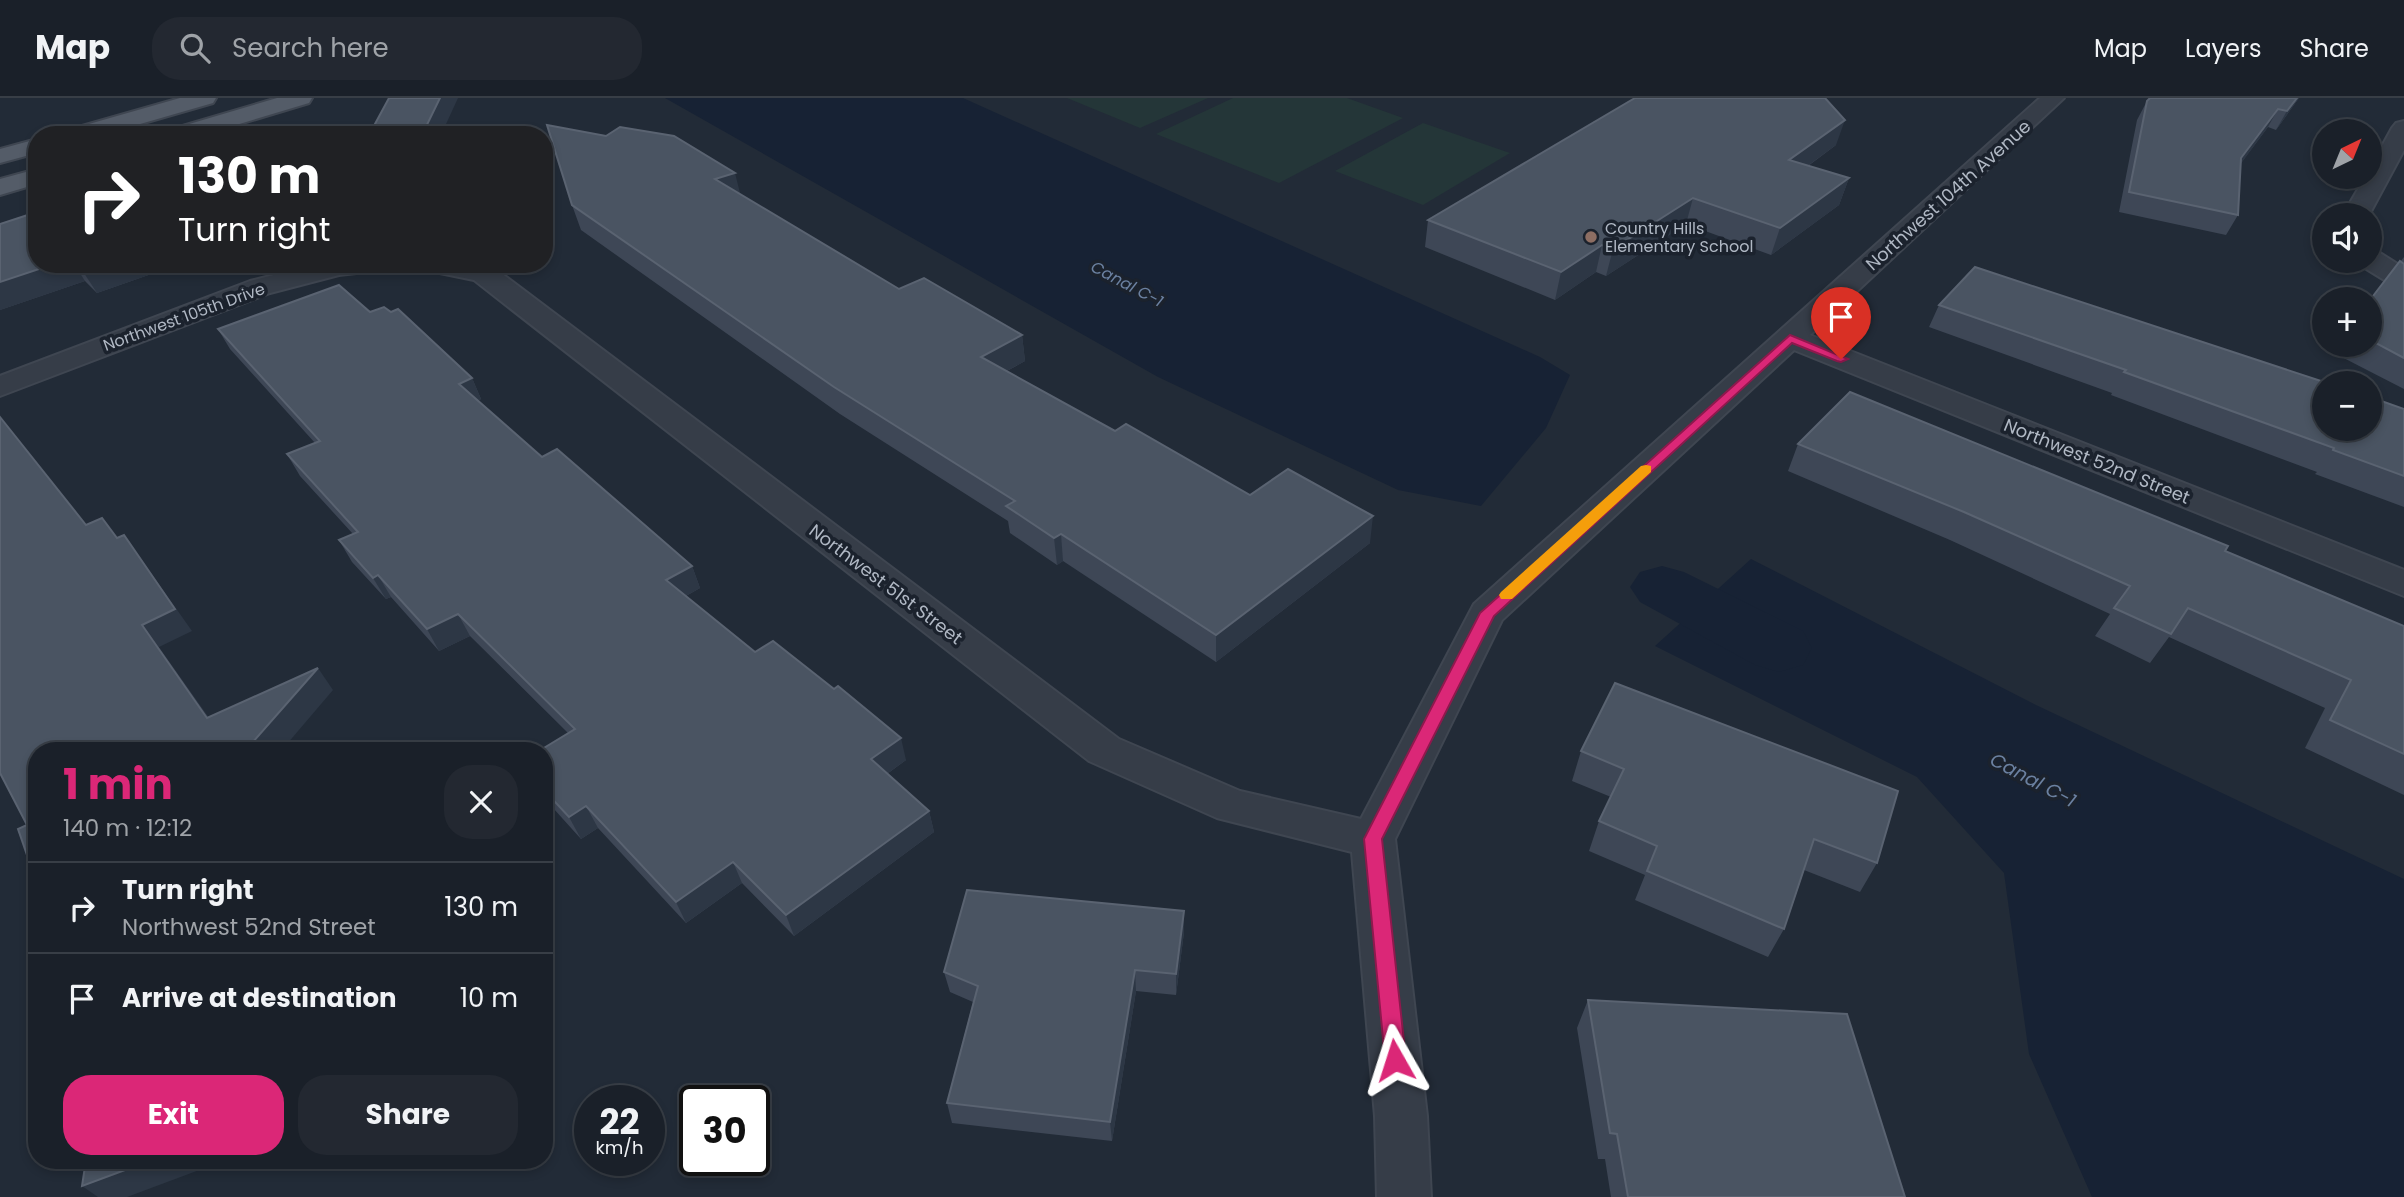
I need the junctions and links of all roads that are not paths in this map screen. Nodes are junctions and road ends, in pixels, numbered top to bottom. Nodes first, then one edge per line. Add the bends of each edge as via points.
1 (205, 98) edge
2 (301, 98) edge
3 (2053, 98) edge
4 (107, 126) edge
5 (207, 126) edge
6 (2404, 128) edge
7 (28, 148) edge
8 (0, 156) edge
9 (28, 179) edge
10 (0, 187) edge
11 (2363, 203) edge
12 (2382, 266) edge
13 (316, 273) edge
14 (483, 273) edge
15 (2404, 280) edge
16 (1790, 338) junction
17 (0, 387) edge
18 (2404, 583) edge
19 (1373, 839) junction
20 (1404, 1197) edge

1 - 4 main road
2 - 5 main road
3 - 16 street, Northwest 104th Avenue
6 - 11 street
7 - 8 main road
9 - 10 main road
12 - 15 street
13 - 17 street, Northwest 105th Drive via 260,288
14 - 19 street, Northwest 51st Street via 1104,750 1232,806
16 - 18 street, Northwest 52nd Street
16 - 19 street, Northwest 104th Avenue via 1487,613
19 - 20 street via 1401,1116

